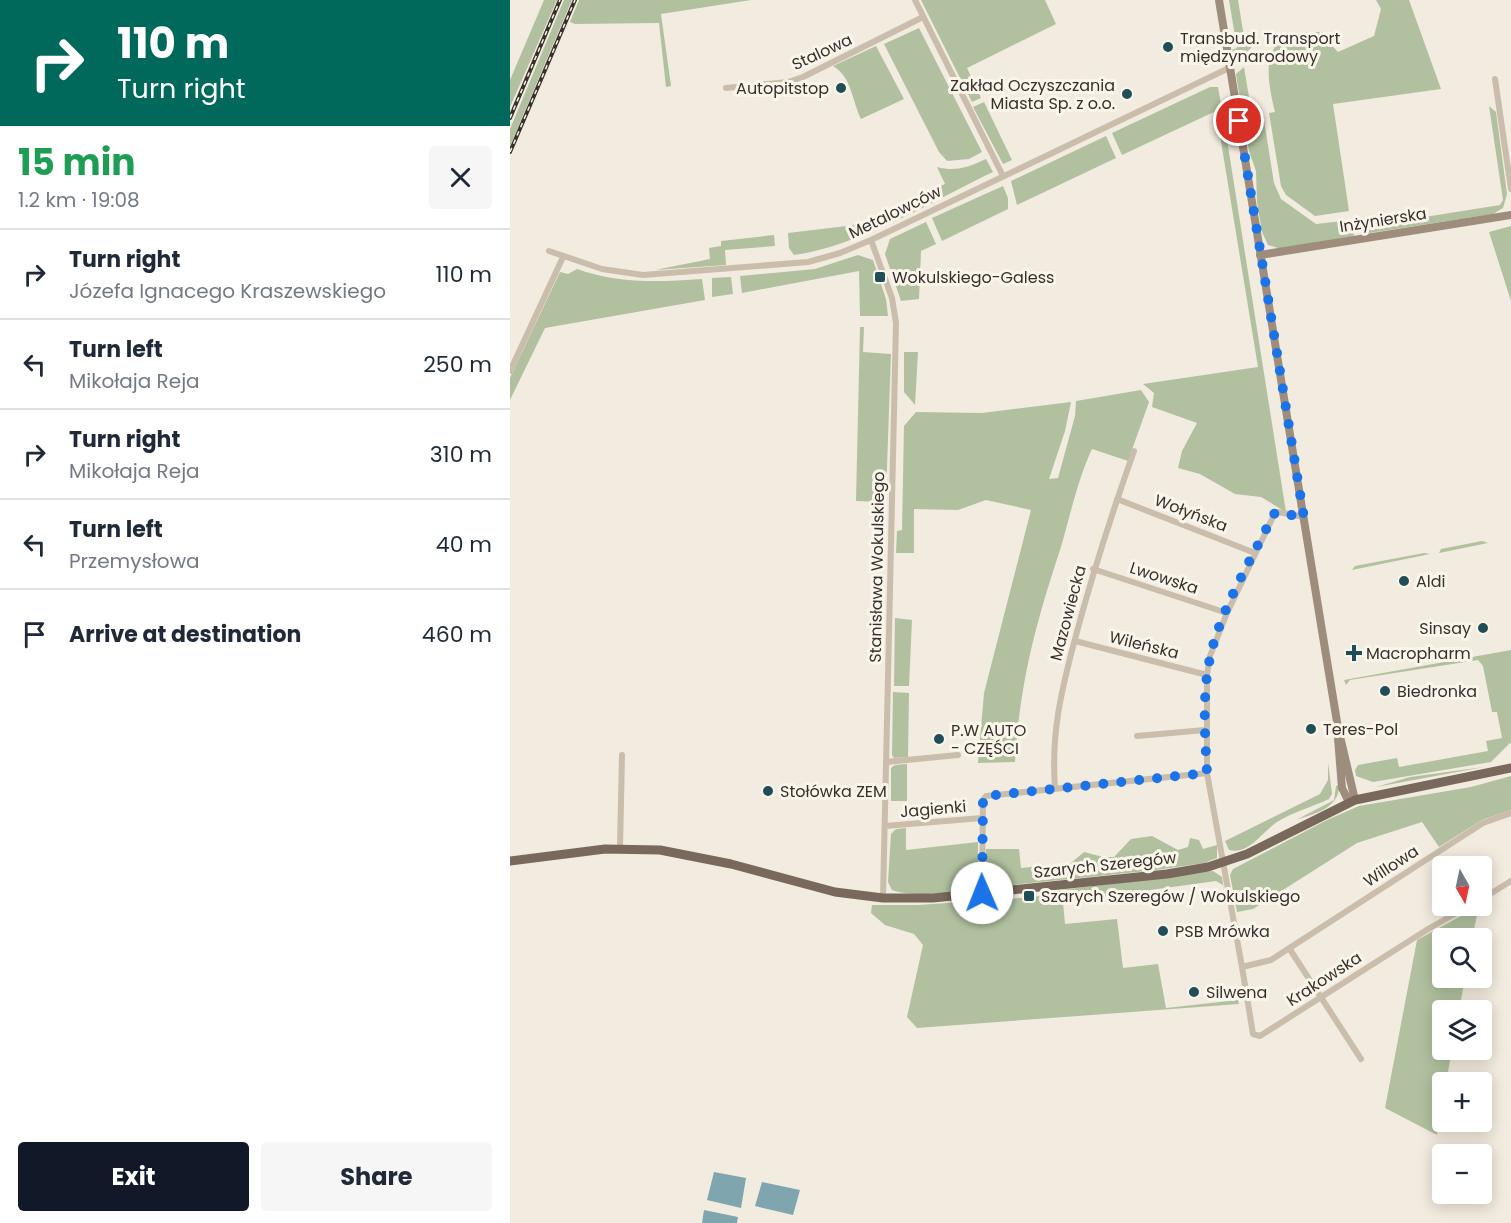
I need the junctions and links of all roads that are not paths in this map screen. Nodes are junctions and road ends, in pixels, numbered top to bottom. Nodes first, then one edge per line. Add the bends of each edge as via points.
1 (915, 0) edge
2 (1219, 0) edge
3 (923, 17) junction
4 (1229, 68) junction
5 (1496, 79) dead end
6 (726, 88) dead end
7 (1003, 176) junction
8 (1511, 189) edge
9 (1511, 215) edge
10 (871, 240) junction
11 (549, 251) dead end
12 (1260, 255) junction
13 (563, 257) junction
14 (510, 370) edge
15 (1134, 451) dead end
16 (1117, 499) junction
17 (1304, 518) junction
18 (1254, 553) junction
19 (1093, 569) junction
20 (1227, 613) junction
21 (1075, 641) junction
22 (1207, 675) junction
23 (1205, 730) junction
24 (1137, 736) dead end
25 (622, 755) dead end
26 (958, 755) dead end
27 (886, 762) junction
28 (1511, 768) edge
29 (1207, 773) junction
30 (1055, 788) junction
31 (1352, 801) junction
32 (1511, 813) edge
33 (982, 818) junction
34 (885, 826) junction
35 (620, 848) junction
36 (510, 861) edge
37 (1224, 863) junction
38 (1511, 881) edge
39 (982, 893) junction
40 (1492, 893) edge
41 (883, 898) junction
42 (1452, 916) edge
43 (1289, 948) junction
44 (1242, 967) junction
45 (1320, 996) junction
46 (1361, 1059) dead end

1 - 3 street
2 - 4 main road
3 - 6 street, Stalowa via 803,77
3 - 7 street
4 - 7 street, Metalowców
4 - 12 main road
5 - 8 street
7 - 10 street, Metalowców
9 - 12 main road, Inżynierska
10 - 13 street, Metalowców via 808,262 663,274 624,273
10 - 27 street, Stanisława Wokulskiego via 892,298 896,323
11 - 13 street, Metalowców
12 - 17 main road
13 - 14 street
15 - 16 street, Mazowiecka
16 - 18 street, Wołyńska
16 - 19 street, Mazowiecka
17 - 18 street, Krakowska via 1274,514
17 - 31 main road
18 - 20 street, Krakowska
19 - 20 street, Lwowska
19 - 21 street, Mazowiecka
20 - 22 street, Krakowska
21 - 22 street, Wileńska
21 - 30 street, Mazowiecka via 1054,734
22 - 23 street, Krakowska
23 - 24 street
23 - 29 street, Krakowska
25 - 35 street
26 - 27 street
27 - 34 street, Stanisława Wokulskiego
28 - 31 main road, Szarych Szeregów
29 - 30 street
29 - 37 street, Krakowska
30 - 33 street via 986,796
31 - 37 main road, Szarych Szeregów
32 - 43 street, Willowa via 1483,823
33 - 34 street, Jagienki
33 - 39 street
34 - 41 street, Stanisława Wokulskiego
35 - 36 main road, Szarych Szeregów
35 - 41 main road, Szarych Szeregów via 702,856 825,891
37 - 39 main road, Szarych Szeregów via 1167,874
37 - 44 street, Krakowska
38 - 40 street
39 - 41 main road, Szarych Szeregów
42 - 45 street, Krakowska
43 - 44 street, Willowa via 1270,960
43 - 45 street
44 - 45 street, Krakowska via 1256,1037
45 - 46 street

